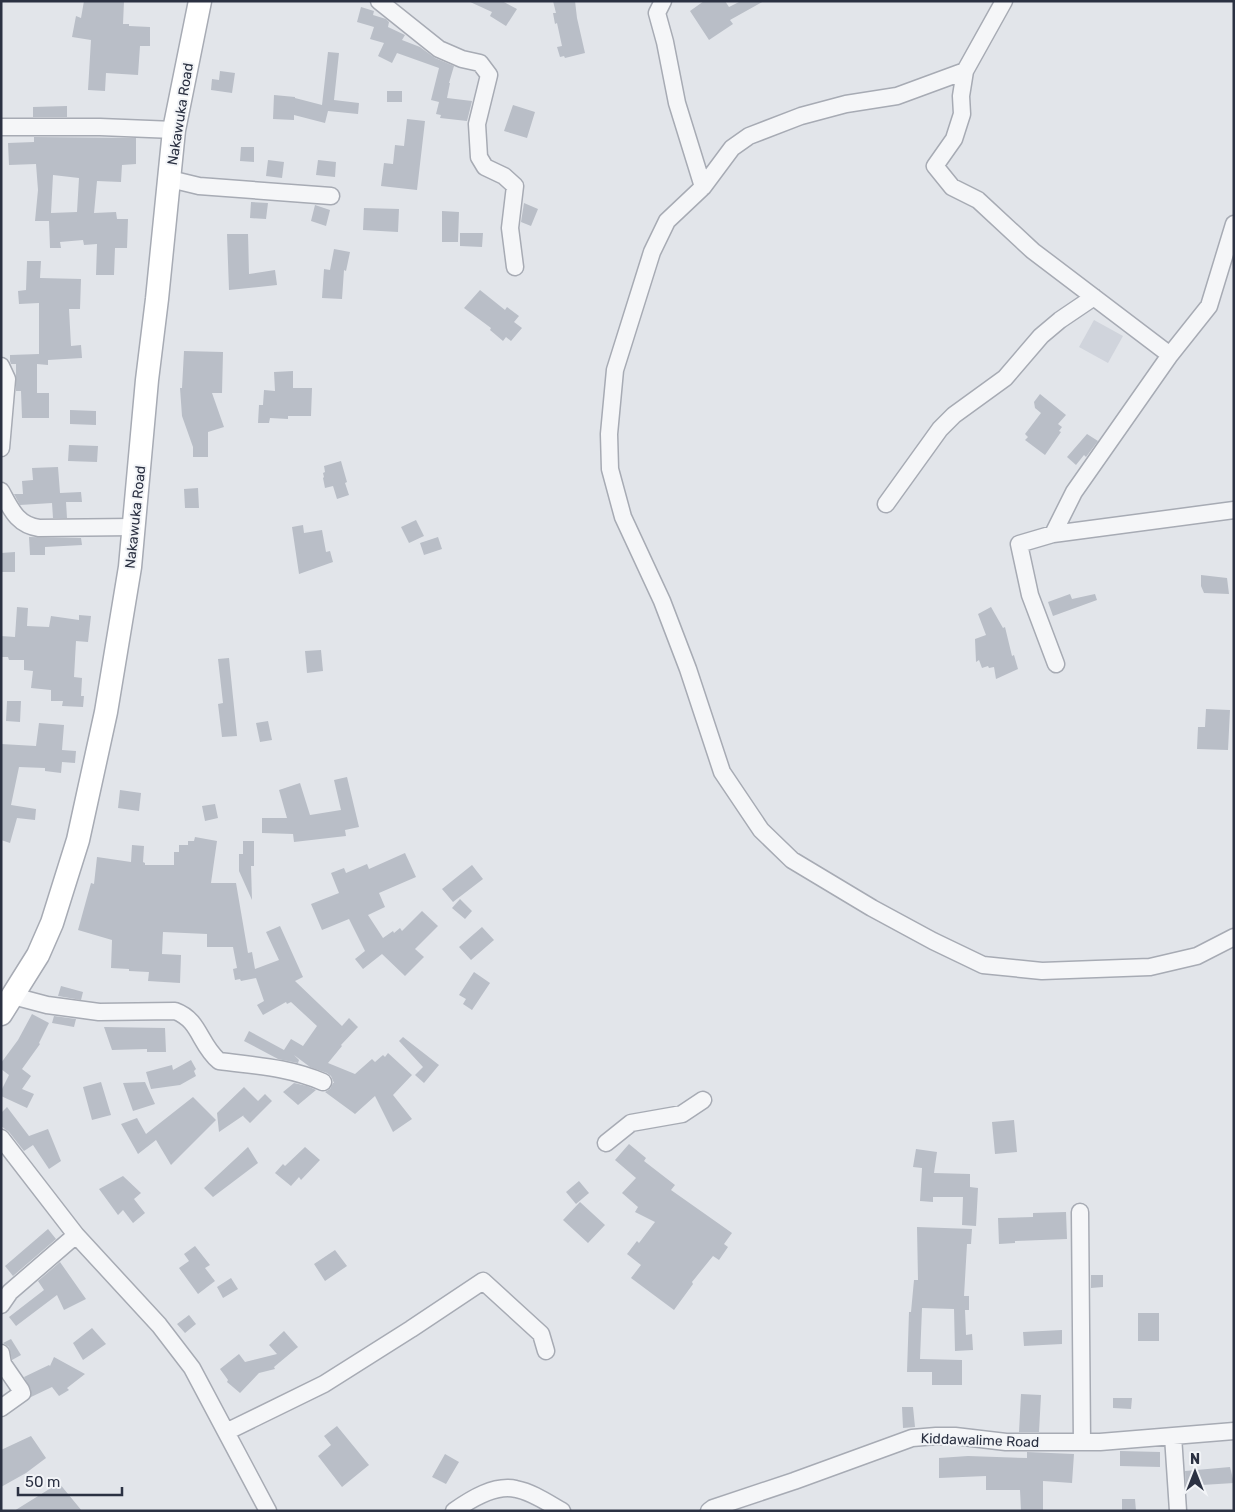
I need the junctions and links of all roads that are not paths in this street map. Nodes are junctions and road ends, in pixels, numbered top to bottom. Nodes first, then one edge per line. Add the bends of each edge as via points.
1 (200, 1) edge
2 (379, 1) edge
3 (663, 1) edge
4 (1004, 1) edge
5 (965, 71) junction
6 (1, 127) edge
7 (174, 130) junction
8 (170, 178) junction
9 (703, 187) junction
10 (331, 196) dead end
11 (1234, 224) edge
12 (515, 267) dead end
13 (1094, 297) junction
14 (1170, 355) junction
15 (1, 366) edge
16 (1, 448) edge
17 (1, 491) edge
18 (886, 504) dead end
19 (1234, 510) edge
20 (134, 527) junction
21 (1053, 534) junction
22 (1056, 664) dead end
23 (1234, 937) edge
24 (7, 1005) edge
25 (323, 1082) dead end
26 (703, 1100) dead end
27 (1, 1138) edge
28 (606, 1142) dead end
29 (1080, 1212) dead end
30 (76, 1235) junction
31 (1, 1305) edge
32 (546, 1351) dead end
33 (1, 1353) edge
34 (1, 1408) edge
35 (1234, 1431) edge
36 (226, 1432) junction
37 (1173, 1436) junction
38 (1082, 1442) junction
39 (268, 1511) edge
40 (454, 1511) edge
41 (562, 1511) edge
42 (709, 1511) edge
43 (1178, 1511) edge

1 - 7 main road, Nakawuka Road
2 - 12 street via 439,49 462,60 480,63 489,75 477,124 479,157 484,167 504,176 515,186 510,228
3 - 9 street via 657,13 677,103
4 - 5 street
5 - 9 street via 897,96 837,106 749,136 732,148
5 - 13 street via 962,114 954,139 935,166 952,186 978,200 1033,251
6 - 7 street
7 - 8 main road, Nakawuka Road
8 - 10 street via 199,186
8 - 20 main road, Nakawuka Road
9 - 23 street via 666,221 652,252 615,370 609,434 610,469 623,517 662,601 722,772 761,830 792,860 872,908 983,965 1042,971 1150,968 1197,956
11 - 14 street via 1209,306
13 - 14 street
13 - 18 street via 1041,336 1004,378 940,428
14 - 21 street via 1074,492
15 - 16 street via 7,379
17 - 20 street via 18,520 30,527
19 - 21 street
20 - 24 main road, Nakawuka Road via 106,712 78,840 52,923 38,955
21 - 22 street via 1019,544 1030,595
24 - 25 street via 47,1005 99,1012 175,1011 192,1020 205,1046 219,1061 275,1067
26 - 28 street via 682,1114 631,1123
27 - 30 street
29 - 38 street
30 - 31 street via 10,1292
30 - 36 street via 159,1325 192,1368
32 - 36 street via 541,1334 483,1281 324,1384
33 - 34 street via 22,1394
35 - 37 street, Kiddawalime Road
36 - 39 street
37 - 38 street, Kiddawalime Road
37 - 43 street
38 - 42 street, Kiddawalime Road via 1006,1442 936,1436 912,1438
40 - 41 street via 482,1494 506,1488 522,1490

